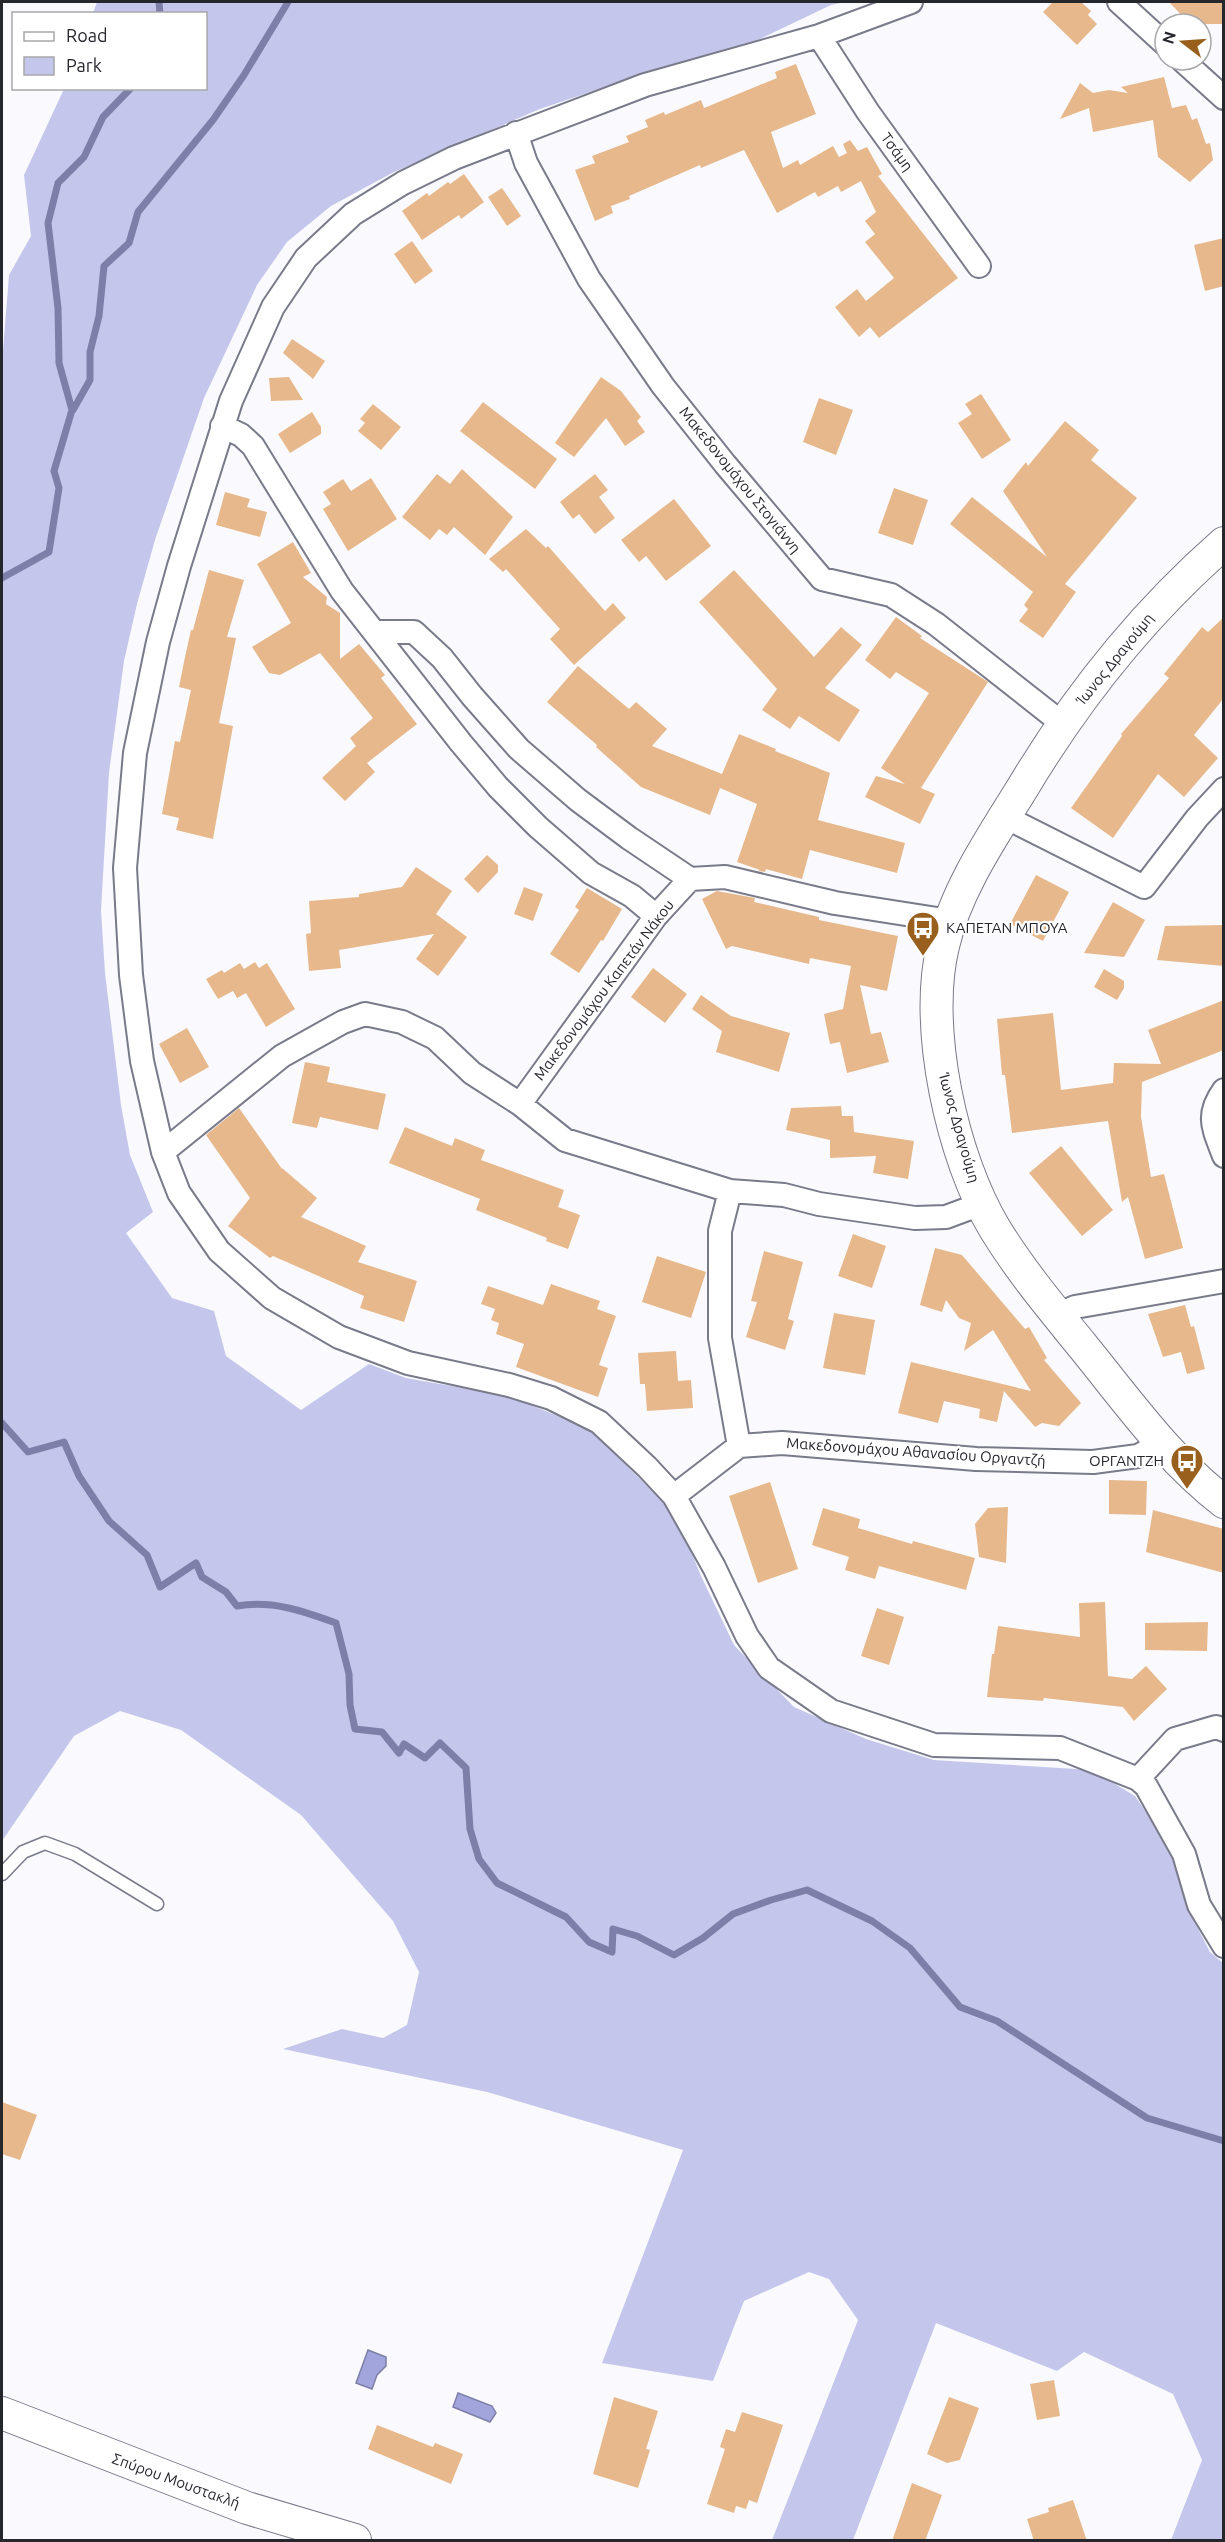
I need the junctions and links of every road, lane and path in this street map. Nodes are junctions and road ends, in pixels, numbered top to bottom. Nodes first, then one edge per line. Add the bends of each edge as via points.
1 (910, 2) edge
2 (1119, 2) edge
3 (1153, 33) edge
4 (819, 36) junction
5 (1195, 72) edge
6 (1224, 98) edge
7 (516, 133) junction
8 (979, 266) dead end
9 (222, 426) junction
10 (1224, 543) edge
11 (374, 632) junction
12 (1064, 724) junction
13 (1224, 789) edge
14 (1005, 817) junction
15 (690, 879) junction
16 (656, 916) junction
17 (950, 921) junction
18 (1224, 1090) edge
19 (520, 1104) junction
20 (163, 1152) junction
21 (1224, 1156) edge
22 (730, 1191) junction
23 (981, 1204) junction
24 (1224, 1281) edge
25 (1058, 1315) junction
26 (1161, 1443) junction
27 (739, 1446) junction
28 (674, 1496) junction
29 (1224, 1502) edge
30 (1224, 1730) edge
31 (1138, 1779) junction
32 (2, 1874) edge
33 (157, 1904) dead end
34 (1224, 1946) edge
35 (2, 2413) edge
36 (354, 2541) edge

1 - 4 street
2 - 3 street
4 - 7 street via 645,85
4 - 8 street, Τσάμη via 868,112
5 - 6 street
7 - 9 street via 403,183 353,214 306,258 273,307
7 - 12 street, Μακεδονομάχου Στογιάννη via 526,163 589,279 663,386 822,579 891,595 936,624
9 - 11 street via 253,446 336,582
9 - 20 street via 158,642 135,753 125,868 130,975 142,1061
10 - 12 street, Ίωνος Δραγούμη via 1148,618
11 - 15 street via 414,632 442,658 519,749 578,800
11 - 16 street via 461,744 519,809 591,873 632,896
12 - 14 street, Ίωνος Δραγούμη
13 - 14 street via 1144,887
14 - 17 street, Ίωνος Δραγούμη
15 - 16 street, Μακεδονομάχου Καπετάν Νάκου
15 - 17 street via 725,877 835,903
16 - 19 street, Μακεδονομάχου Καπετάν Νάκου
17 - 23 street, Ίωνος Δραγούμη via 939,970 937,1029 948,1099
18 - 21 street via 1214,1103 1211,1121
19 - 20 street via 472,1073 435,1038 402,1022 365,1014 282,1056
19 - 22 street via 565,1140
20 - 28 street via 178,1193 219,1251 272,1298 339,1337 408,1363 551,1398 599,1422
22 - 23 street via 784,1195 915,1218 946,1217
22 - 27 street via 720,1231 720,1338
23 - 25 street, Ίωνος Δραγούμη via 1006,1246
24 - 25 street via 1076,1307
25 - 26 street, Ίωνος Δραγούμη
26 - 27 street, Μακεδονομάχου Αθανασίου Οργαντζή via 1138,1456 1093,1462 976,1459 782,1443
26 - 29 street, Ίωνος Δραγούμη
27 - 28 street
28 - 31 street via 747,1636 769,1668 831,1711 933,1745 1060,1748
30 - 31 street via 1216,1727 1175,1739
31 - 34 street via 1146,1786 1184,1854 1199,1905
32 - 33 lane via 22,1852 45,1843 75,1854
35 - 36 street, Σπύρου Μουστακλή via 247,2508

